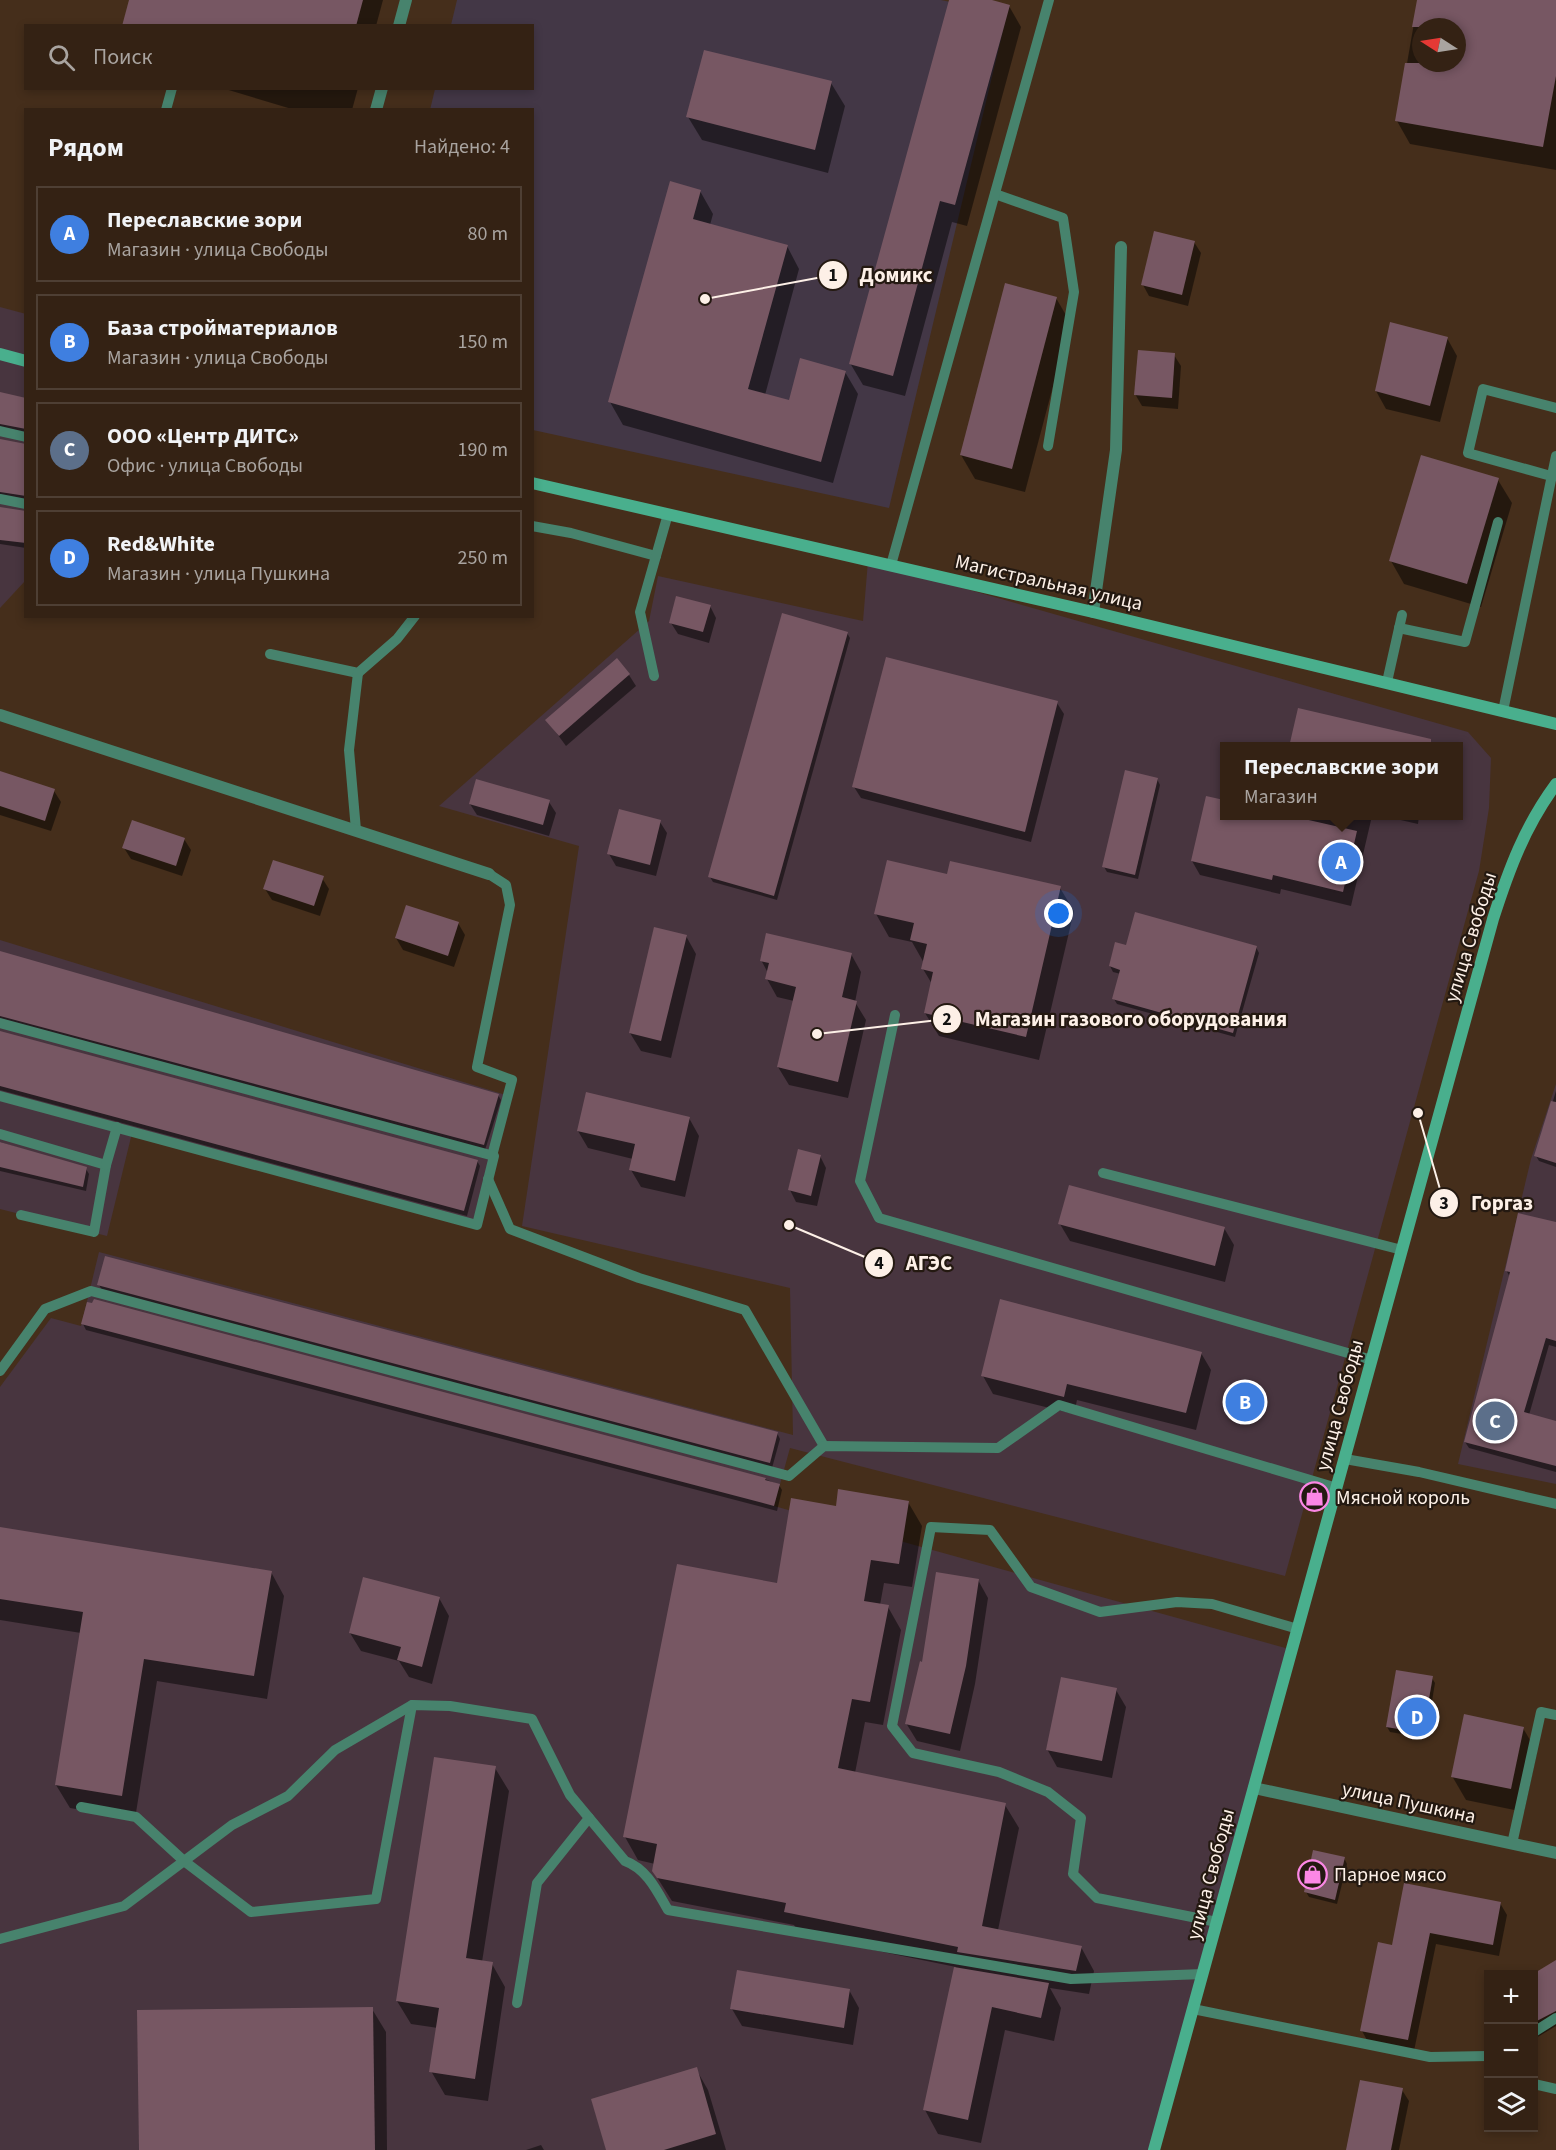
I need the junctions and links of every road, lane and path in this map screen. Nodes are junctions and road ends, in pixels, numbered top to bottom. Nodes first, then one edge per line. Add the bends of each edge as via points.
1 (406, 0) edge
2 (1049, 0) edge
3 (400, 24) edge
4 (171, 90) edge
5 (381, 90) edge
6 (167, 108) edge
7 (377, 108) edge
8 (995, 194) junction
9 (1121, 247) dead end
10 (0, 354) edge
11 (24, 360) edge
12 (1556, 408) edge
13 (0, 431) edge
14 (24, 437) edge
15 (1048, 446) dead end
16 (1556, 456) edge
17 (1551, 476) junction
18 (534, 483) edge
19 (0, 499) edge
20 (24, 504) edge
21 (668, 514) junction
22 (1498, 522) dead end
23 (534, 526) edge
24 (656, 556) junction
25 (891, 565) junction
26 (1093, 612) junction
27 (1402, 615) dead end
28 (413, 618) edge
29 (1399, 628) junction
30 (270, 654) dead end
31 (358, 673) junction
32 (654, 676) dead end
33 (1387, 682) junction
34 (1503, 711) junction
35 (0, 715) edge
36 (1556, 724) edge
37 (1556, 784) edge
38 (356, 830) junction
39 (489, 874) joint
40 (895, 1015) dead end
41 (0, 1023) edge
42 (0, 1096) edge
43 (117, 1127) junction
44 (0, 1134) edge
45 (492, 1156) junction
46 (106, 1166) junction
47 (1103, 1173) dead end
48 (488, 1179) junction
49 (21, 1215) dead end
50 (1402, 1250) junction
51 (1372, 1359) junction
52 (0, 1371) edge
53 (824, 1446) junction
54 (1345, 1460) junction
55 (1336, 1488) junction
56 (1556, 1504) edge
57 (1298, 1629) junction
58 (412, 1705) junction
59 (1556, 1716) edge
60 (1254, 1788) junction
61 (81, 1807) dead end
62 (589, 1818) junction
63 (1512, 1844) junction
64 (1556, 1853) edge
65 (184, 1861) junction
66 (1217, 1922) junction
67 (0, 1939) edge
68 (1203, 1974) junction
69 (517, 2003) dead end
70 (1193, 2009) junction
71 (1556, 2018) edge
72 (1538, 2028) edge
73 (1484, 2056) edge
74 (1538, 2085) edge
75 (1556, 2089) edge
76 (1154, 2150) edge

1 - 3 street
2 - 8 lane
4 - 6 lane
5 - 7 street
8 - 15 lane via 1063,218 1074,292
8 - 25 lane
9 - 26 street via 1116,450
10 - 11 main road
12 - 17 lane via 1483,390 1468,453
13 - 14 lane
16 - 17 lane
17 - 34 lane
18 - 21 main road, Магистральная улица
19 - 20 lane
21 - 24 lane
21 - 25 main road, Магистральная улица
22 - 29 lane via 1465,642
23 - 24 lane
24 - 32 lane via 640,612
25 - 26 main road, Магистральная улица
26 - 33 main road, Магистральная улица
27 - 29 lane
28 - 31 lane via 397,639
29 - 33 lane
30 - 31 lane
31 - 38 lane via 349,750
33 - 34 main road, Магистральная улица
34 - 36 main road, Магистральная улица
35 - 38 street
37 - 50 main road, улица Свободы via 1533,816 1503,886
38 - 39 street
39 - 45 lane via 506,885 510,905 477,1067 512,1080
40 - 51 lane via 860,1181 879,1218
41 - 45 lane
42 - 43 lane
43 - 46 lane
43 - 48 lane via 477,1225
44 - 46 lane
45 - 48 lane
46 - 49 lane via 94,1232
47 - 50 lane
48 - 53 lane via 510,1229 639,1278 745,1310
50 - 51 main road, улица Свободы
51 - 54 main road, улица Свободы
52 - 53 lane via 45,1309 91,1291 789,1476
53 - 55 lane via 998,1448 1059,1405
54 - 55 main road, улица Свободы
54 - 56 lane via 1419,1472
55 - 57 main road, улица Свободы
57 - 60 main road, улица Свободы
57 - 66 lane via 1212,1604 1177,1602 1100,1612 1031,1587 990,1530 931,1527 892,1726 913,1753 999,1772 1047,1792 1081,1818 1073,1874 1097,1898
58 - 62 lane via 450,1706 532,1719 570,1795
58 - 65 lane via 335,1750 288,1796 232,1825
58 - 65 lane via 376,1899 252,1912
59 - 63 lane via 1541,1712
60 - 63 street, улица Пушкина
60 - 66 main road, улица Свободы
61 - 65 lane via 136,1817
62 - 68 lane via 625,1861 638,1866 668,1910 1071,1979
62 - 69 lane via 537,1884
63 - 64 street, улица Пушкина
65 - 67 lane via 124,1906
66 - 68 main road, улица Свободы
68 - 70 main road, улица Свободы
70 - 73 lane via 1430,2056
70 - 76 main road, улица Свободы
71 - 72 lane
74 - 75 lane

